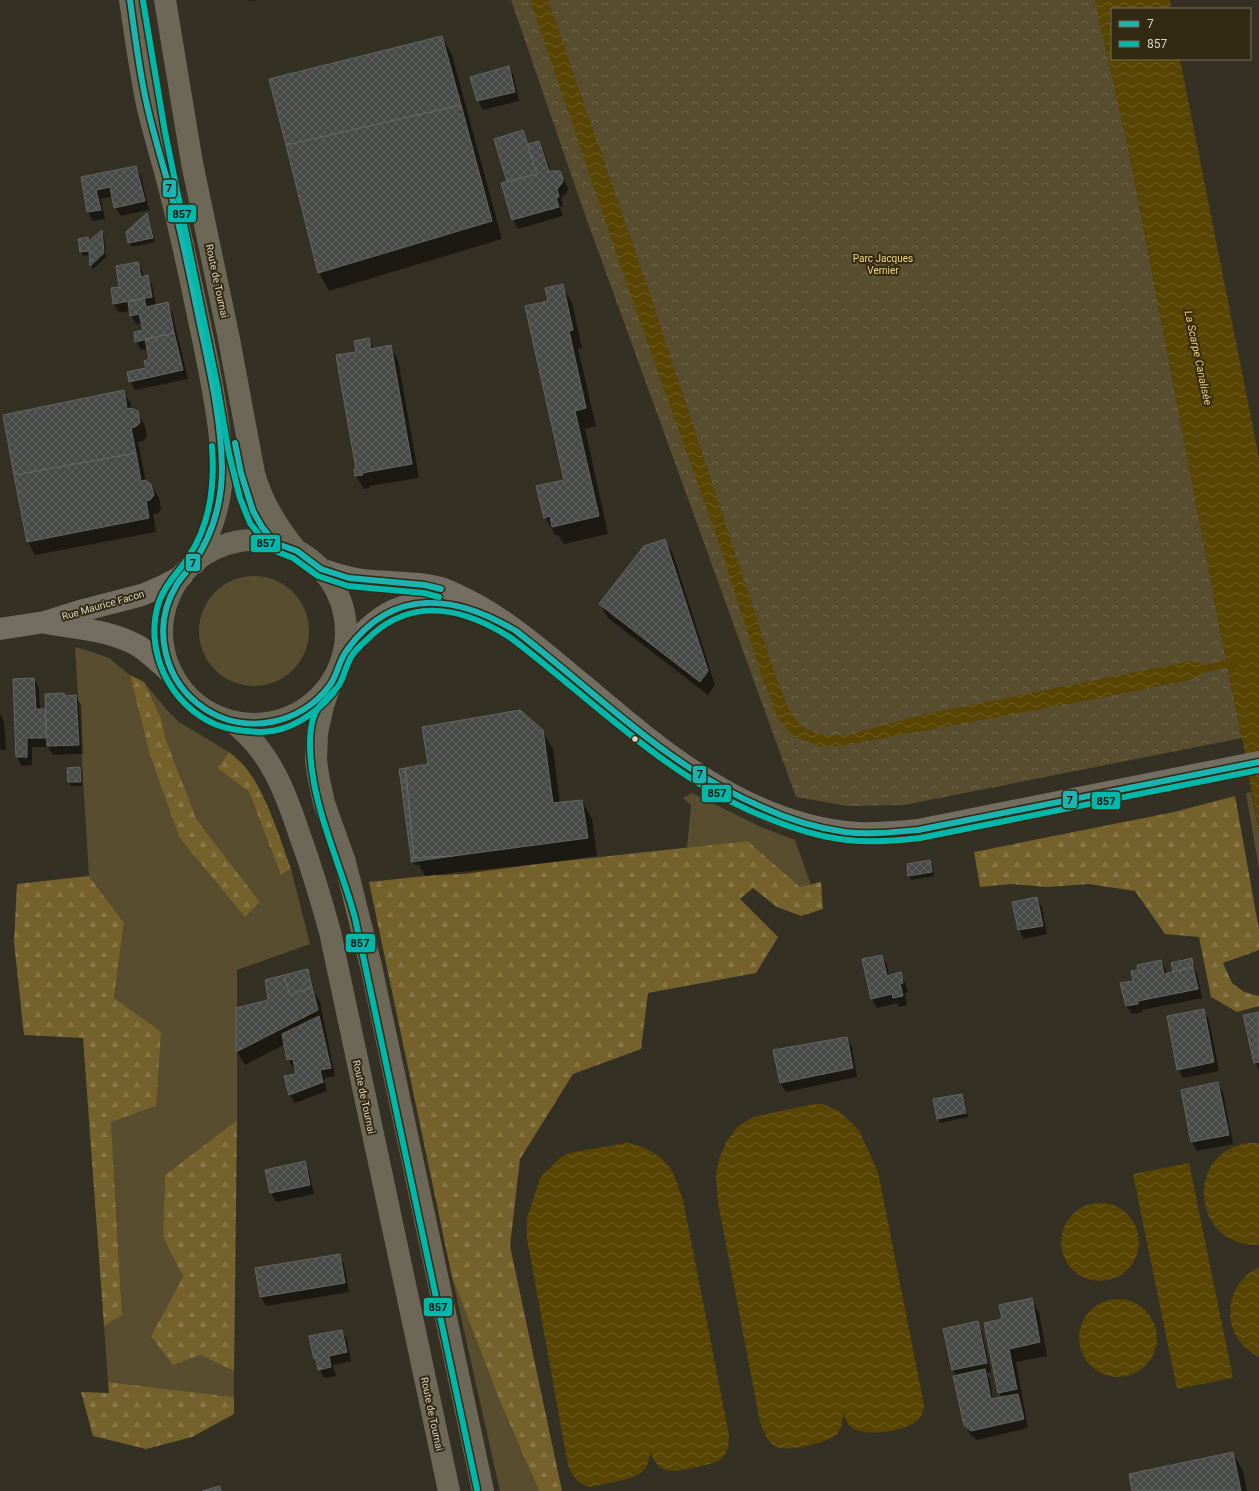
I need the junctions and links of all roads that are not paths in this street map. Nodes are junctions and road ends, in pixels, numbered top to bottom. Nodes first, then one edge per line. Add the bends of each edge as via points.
1 (130, 0) edge
2 (165, 0) edge
3 (297, 551) junction
4 (321, 569) junction
5 (188, 570) junction
6 (45, 622) junction
7 (504, 623) junction
8 (0, 629) edge
9 (343, 655) junction
10 (173, 675) junction
11 (330, 683) junction
12 (233, 722) junction
13 (1259, 762) edge
14 (449, 1491) edge
15 (483, 1491) edge

1 - 5 main road via 147,104 193,290 218,424 222,471 220,493 205,545
2 - 3 main road, Route de Tournai via 191,157 254,473 258,489 274,521
3 - 4 main road
3 - 5 main road via 276,543 245,541 215,549
4 - 7 main road via 349,578 443,589 477,605
4 - 9 main road via 334,587 343,609 346,632
5 - 6 main road, Rue Maurice Facon via 166,585 142,595 80,610
5 - 10 main road via 169,599 163,624 164,650
6 - 8 main road, Rue Maurice Facon
6 - 10 main road, Rue Maurice Facon via 105,633 129,641 150,654
7 - 9 main road via 483,613 443,602 409,605 394,609 379,618
7 - 13 main road via 536,645 637,730 684,765 755,805 822,828 872,833 918,830
9 - 11 main road
10 - 12 main road via 198,705 220,718
11 - 12 main road via 312,704 292,716 263,724
11 - 15 main road via 317,733 318,775 324,803 345,862 370,966
12 - 14 main road, Route de Tournai via 257,746 283,790 322,902

